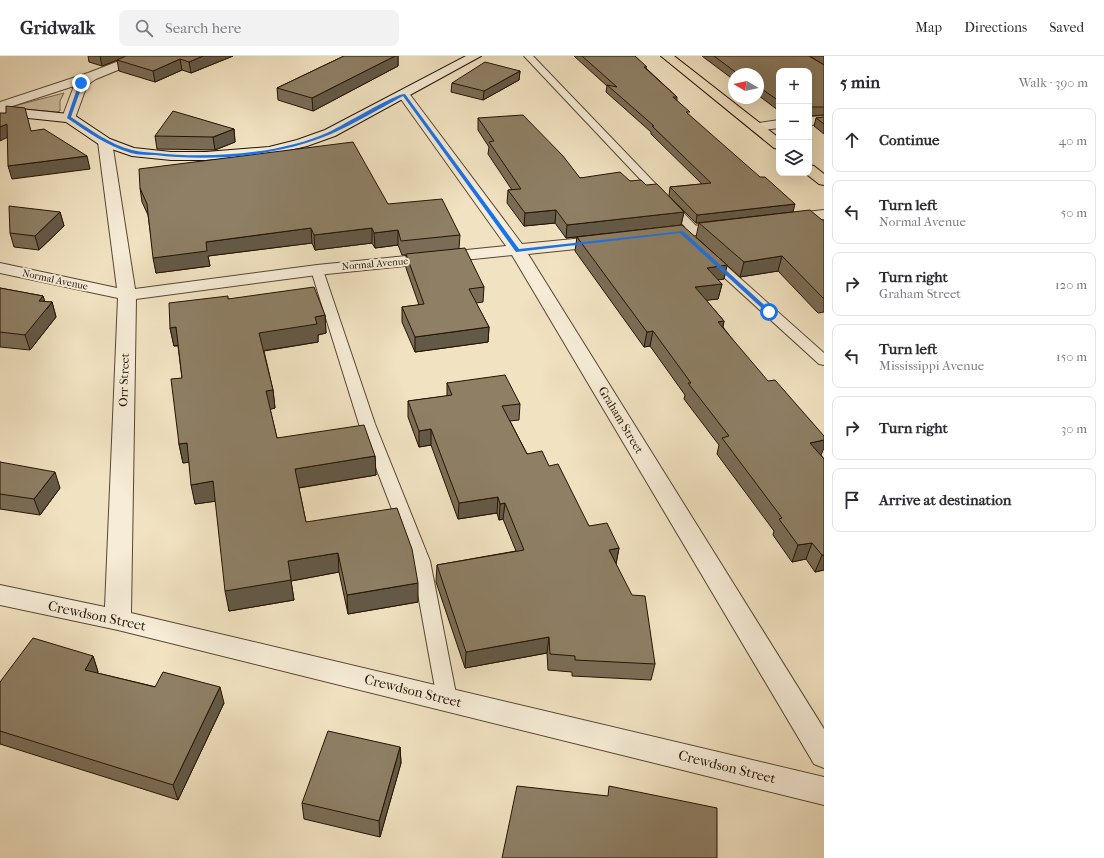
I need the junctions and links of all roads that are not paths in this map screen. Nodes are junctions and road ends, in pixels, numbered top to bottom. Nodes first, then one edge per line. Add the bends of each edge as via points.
1 (143, 56) edge
2 (475, 56) edge
3 (528, 56) edge
4 (667, 56) edge
5 (92, 76) junction
6 (404, 95) junction
7 (0, 106) edge
8 (0, 111) edge
9 (69, 118) junction
10 (824, 120) edge
11 (812, 121) edge
12 (776, 124) edge
13 (756, 127) junction
14 (105, 142) junction
15 (776, 143) edge
16 (812, 171) edge
17 (824, 181) edge
18 (824, 215) edge
19 (771, 222) edge
20 (740, 225) edge
21 (642, 236) edge
22 (692, 238) junction
23 (619, 239) edge
24 (518, 251) junction
25 (0, 268) edge
26 (317, 270) junction
27 (127, 296) junction
28 (824, 361) edge
29 (0, 595) edge
30 (118, 620) junction
31 (447, 699) junction
32 (824, 755) edge
33 (824, 791) edge

1 - 5 street
2 - 6 street
3 - 22 lane
4 - 13 main road
5 - 7 street
5 - 9 street via 81,83
6 - 14 street via 330,133 269,151 171,156 132,152
6 - 24 street, Graham Street
8 - 9 street
9 - 14 street
10 - 11 street
12 - 13 street
13 - 15 main road
14 - 27 street, Orr Street
16 - 17 main road
18 - 19 street
20 - 22 street
21 - 22 street
22 - 28 lane
23 - 24 street, Normal Avenue
24 - 26 street, Normal Avenue
24 - 32 street, Graham Street
25 - 27 street, Normal Avenue
26 - 27 street, Normal Avenue
26 - 31 lane via 367,424 421,561
27 - 30 street, Orr Street
29 - 30 street, Crewdson Street
30 - 31 street, Crewdson Street
31 - 33 street, Crewdson Street

